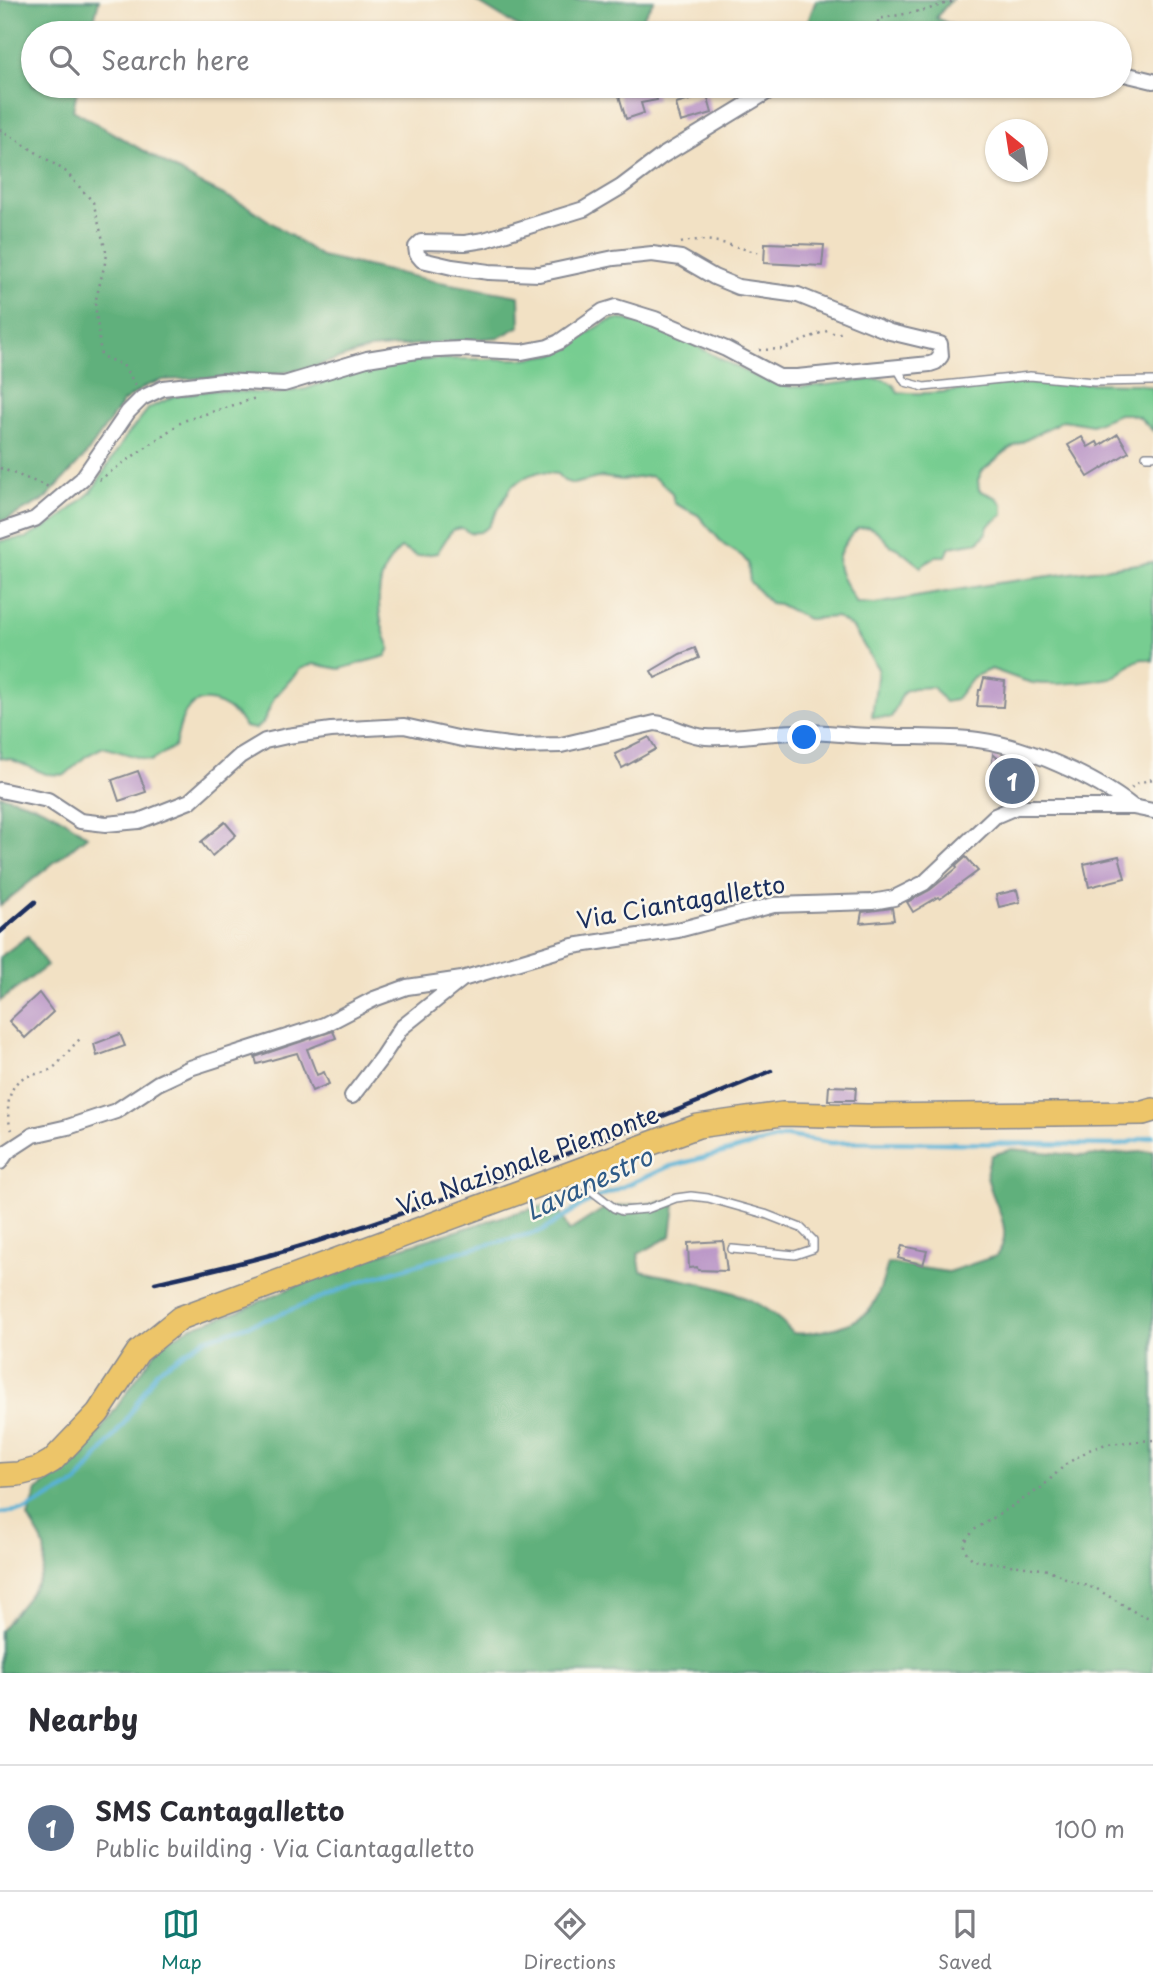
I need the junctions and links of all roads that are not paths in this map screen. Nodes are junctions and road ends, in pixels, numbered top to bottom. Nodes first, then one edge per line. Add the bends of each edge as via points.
1 (1132, 76) edge
2 (1153, 81) edge
3 (757, 98) edge
4 (897, 368) junction
5 (1153, 381) edge
6 (0, 531) edge
7 (0, 790) edge
8 (1128, 803) junction
9 (1153, 811) edge
10 (462, 979) junction
11 (352, 1096) dead end
12 (1153, 1110) edge
13 (0, 1162) edge
14 (575, 1178) junction
15 (732, 1249) dead end
16 (0, 1475) edge

1 - 2 street
3 - 4 street via 584,209 484,240 421,242 416,251 422,260 452,267 539,274 652,254 681,258 738,287 798,295 890,332 940,344 942,356 936,362
4 - 5 lane via 905,382 924,387 1030,376
4 - 6 street via 779,377 726,349 616,307 559,342 522,352 417,351 367,359 284,384 222,381 163,388 142,398 128,412 82,479 65,494 36,519
7 - 8 street, Via Ciantagalletto via 48,800 80,821 139,821 190,801 240,756 265,741 287,736 404,726 517,746 561,745 655,723 702,737 801,732 978,740 1064,767
8 - 9 street, Via Ciantagalletto
8 - 10 street, Via Ciantagalletto via 1006,810 924,883 894,898 774,905 678,930 573,946
10 - 11 street, Via Ciantagalletto via 401,1027
10 - 13 street, Via Ciantagalletto via 407,987 324,1025 190,1068 116,1111 33,1135
12 - 14 main road, Via Nazionale Piemonte via 782,1114 698,1126
14 - 15 lane via 622,1211 691,1196 708,1198 801,1228 813,1240 813,1250 795,1255
14 - 16 main road, Via Nazionale Piemonte via 180,1318 138,1352 98,1413 52,1461 38,1469

